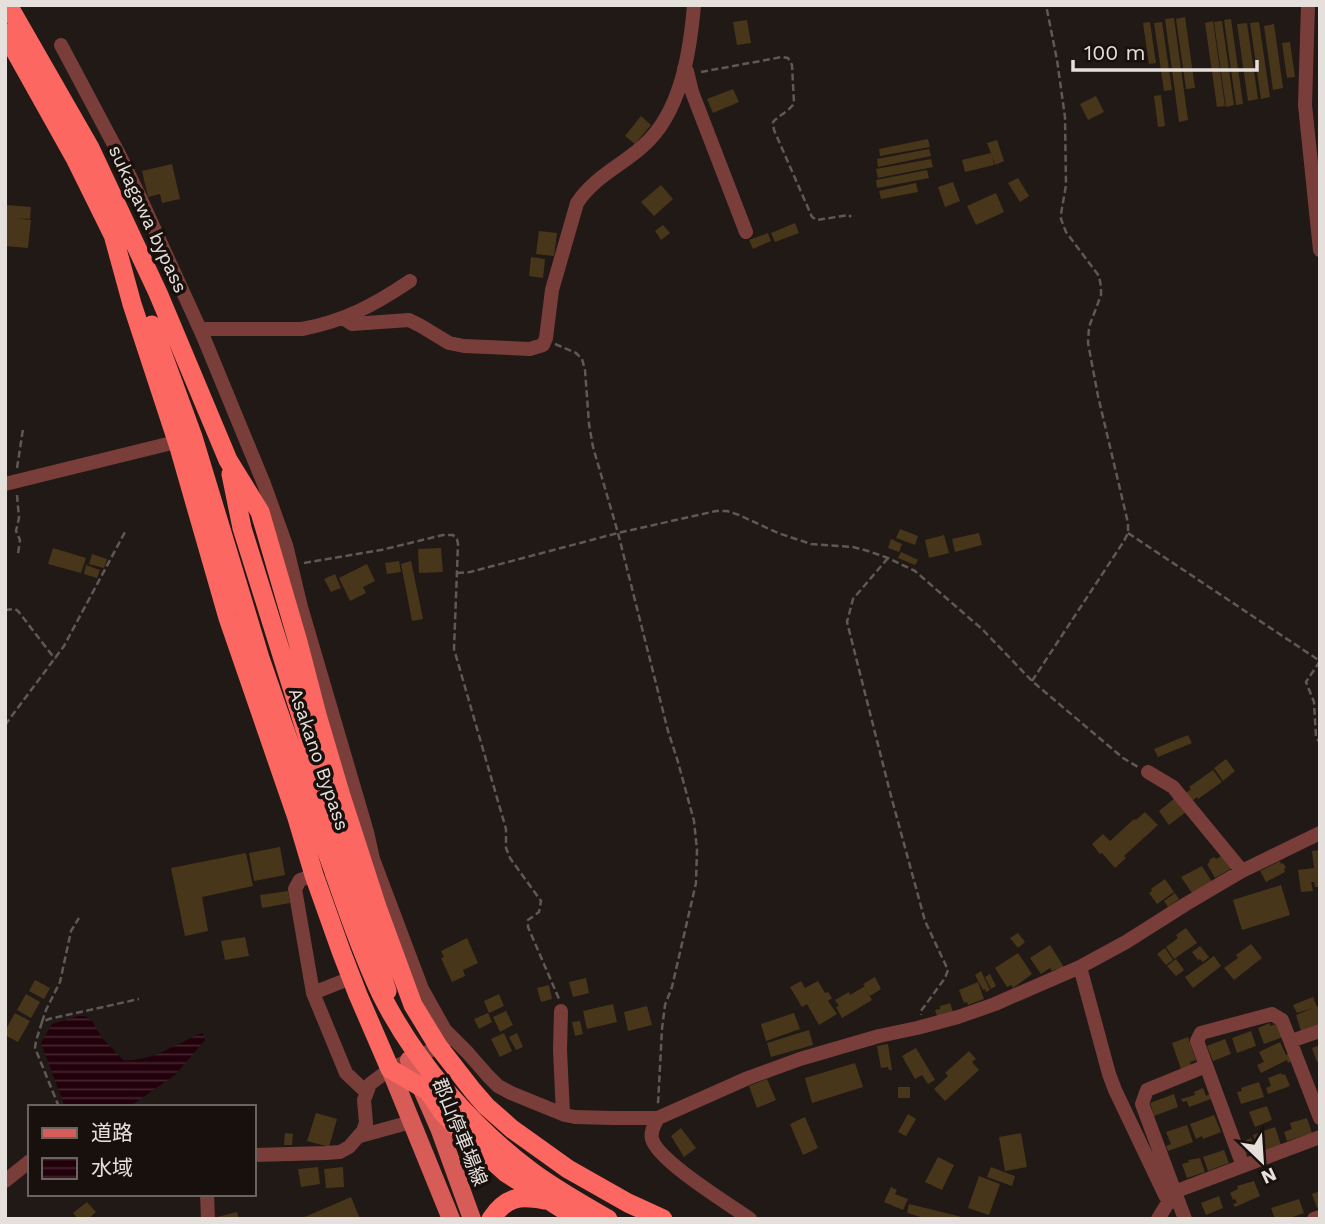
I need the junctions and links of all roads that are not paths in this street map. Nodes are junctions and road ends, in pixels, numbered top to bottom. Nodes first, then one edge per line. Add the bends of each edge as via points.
1 (8, 5) edge
2 (694, 5) edge
3 (1308, 5) edge
4 (5, 33) edge
5 (61, 45) dead end
6 (686, 72) junction
7 (112, 231) joint
8 (746, 232) dead end
9 (1320, 250) edge
10 (410, 281) dead end
11 (343, 318) junction
12 (200, 329) junction
13 (185, 440) junction
14 (229, 460) junction
15 (5, 484) edge
16 (1148, 772) road end
17 (1320, 832) edge
18 (1242, 871) junction
19 (314, 875) junction
20 (1080, 967) junction
21 (351, 978) junction
22 (313, 993) junction
23 (561, 1011) road end
24 (1320, 1031) edge
25 (1291, 1041) junction
26 (445, 1042) junction
27 (409, 1060) junction
28 (1206, 1066) junction
29 (390, 1069) junction
30 (419, 1084) junction
31 (366, 1092) junction
32 (563, 1114) junction
33 (657, 1118) junction
34 (1320, 1118) edge
35 (411, 1122) junction
36 (360, 1136) junction
37 (1320, 1137) edge
38 (256, 1156) edge
39 (28, 1163) edge
40 (1243, 1166) junction
41 (5, 1181) edge
42 (207, 1196) edge
43 (1174, 1198) junction
44 (549, 1200) junction
45 (1320, 1217) edge
46 (208, 1219) edge
47 (451, 1219) edge
48 (472, 1219) edge
49 (491, 1219) edge
50 (578, 1219) edge
51 (608, 1219) edge
52 (663, 1219) edge
53 (750, 1219) edge
54 (1158, 1219) edge
55 (1185, 1219) edge
56 (1314, 1219) edge

1 - 14 highway, sukagawa bypass via 127,223
2 - 6 street
3 - 9 street via 1305,105
4 - 7 highway, sukagawa bypass
5 - 12 street via 126,168
6 - 8 street
6 - 11 street via 671,107 644,146 598,179 577,203 552,290 545,343 530,349 464,346 449,343 409,320 352,324
7 - 13 highway, Asakano Bypass via 142,298
10 - 11 street
11 - 12 street via 302,329
12 - 26 street via 286,545 373,859 422,989 445,1030
13 - 15 street
13 - 19 highway via 228,618
13 - 51 highway, Asakano Bypass, bridge via 211,499 260,658 357,938 381,994 421,1059 479,1126 532,1171
14 - 26 highway, Asakano Bypass via 260,512 317,715 413,1005
14 - 27 highway via 242,528
16 - 18 street via 1173,787
17 - 18 street
18 - 20 street
19 - 21 highway
19 - 22 street via 300,880 295,889
20 - 33 street via 975,1012 800,1059
20 - 43 street via 1109,1074 1130,1122
21 - 22 street
21 - 29 highway
22 - 31 street via 346,1073
23 - 32 street
24 - 25 street
25 - 28 street via 1282,1020 1272,1014 1201,1032 1197,1041
25 - 34 street
26 - 27 street
26 - 32 street via 467,1052 498,1086
26 - 52 highway, Asakano Bypass via 473,1091 512,1129 568,1169
27 - 29 street
27 - 30 main road, 郡山停車場線
28 - 40 street
28 - 43 street via 1147,1090 1142,1104
29 - 30 highway
29 - 31 street
29 - 35 main road
30 - 44 highway via 486,1156
30 - 48 main road, 郡山停車場線
31 - 36 street via 366,1123
32 - 33 street
33 - 53 street via 651,1133 660,1153
35 - 36 street
35 - 47 main road
36 - 38 street via 340,1152
37 - 40 street
39 - 41 street
40 - 43 street
42 - 46 street
43 - 54 street
43 - 55 street
44 - 49 highway via 515,1199 498,1208
44 - 50 highway
45 - 56 street

